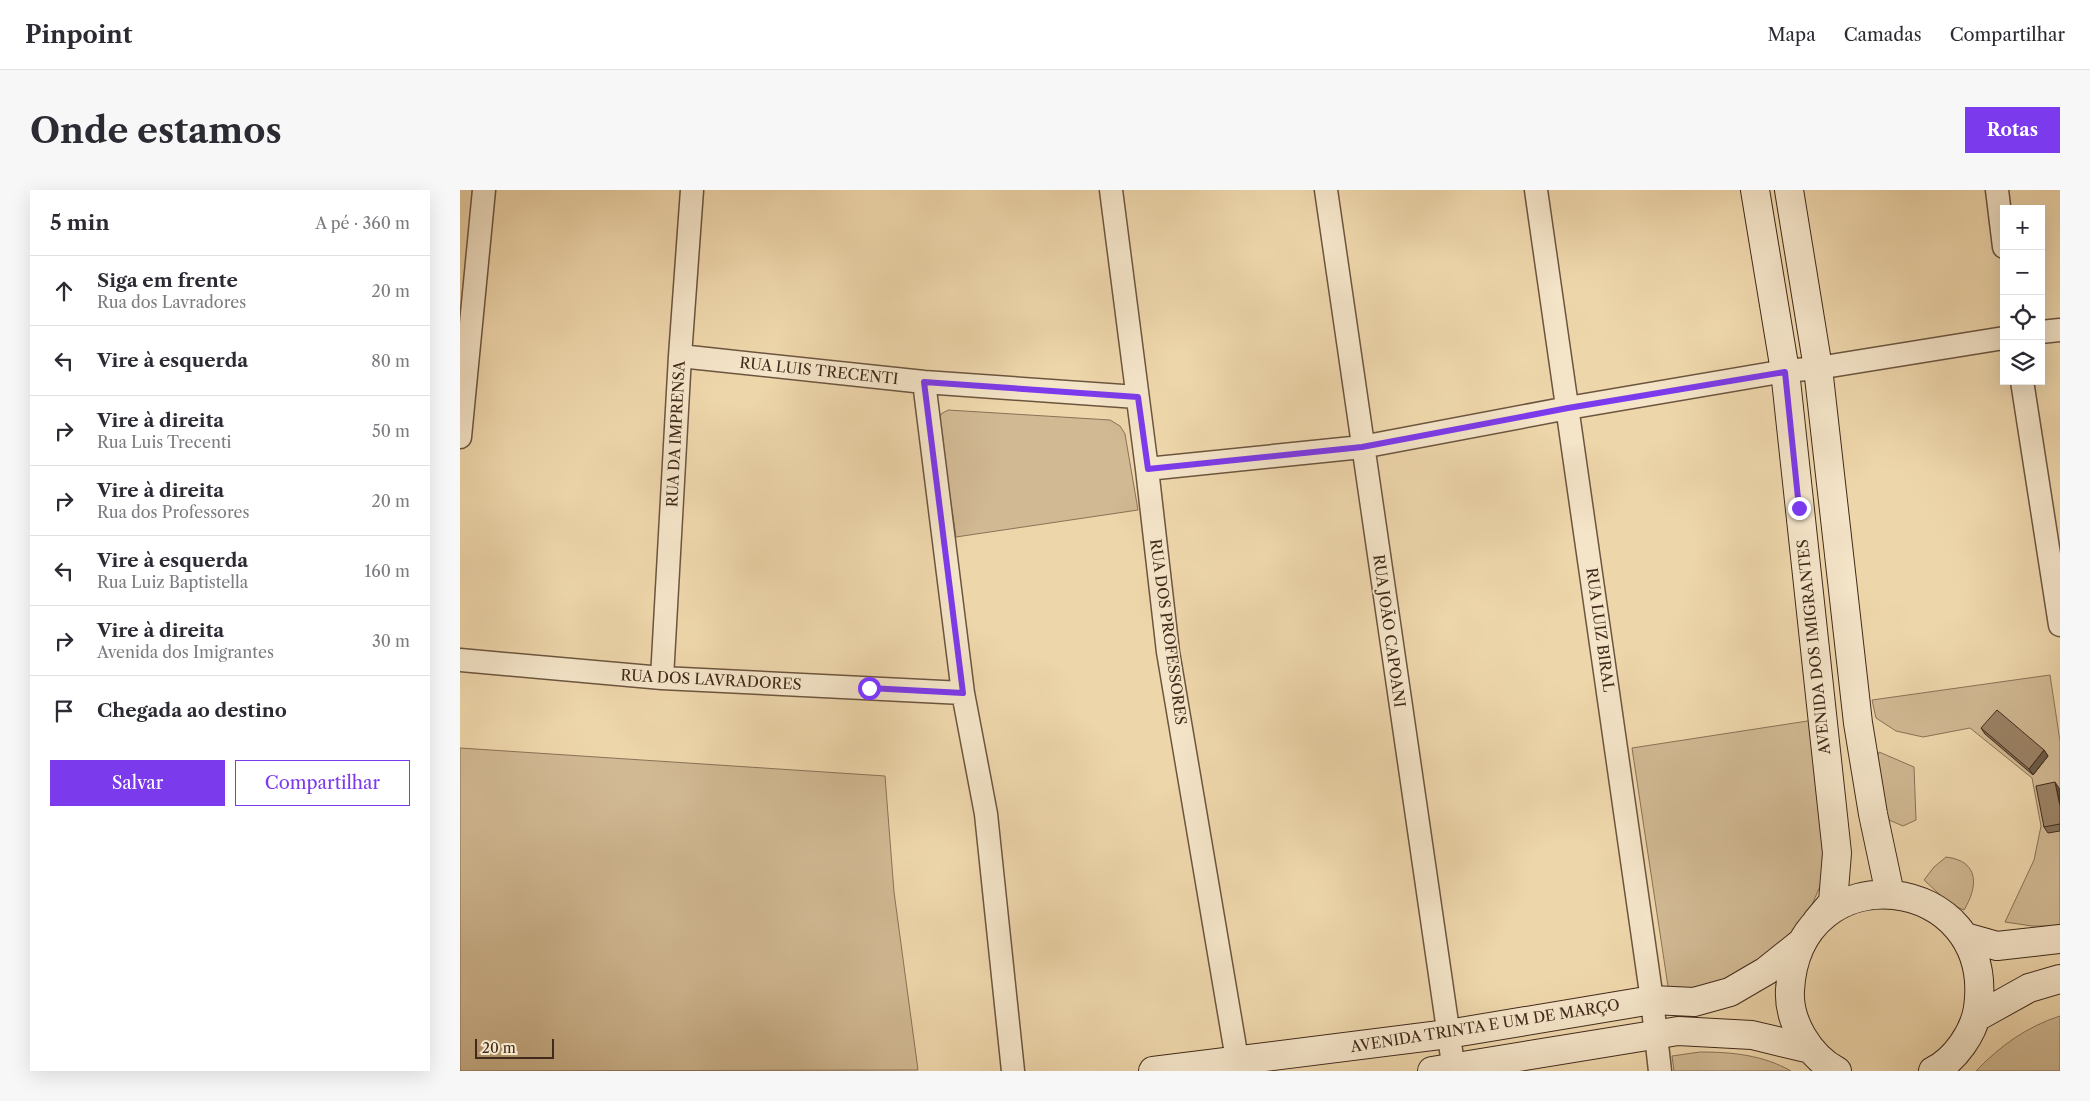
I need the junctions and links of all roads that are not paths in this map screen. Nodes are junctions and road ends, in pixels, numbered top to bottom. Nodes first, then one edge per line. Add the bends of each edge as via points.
1 (484, 190) edge
2 (692, 190) edge
3 (1111, 190) edge
4 (1326, 190) edge
5 (1536, 190) edge
6 (1755, 190) edge
7 (1789, 190) edge
8 (1997, 190) edge
9 (2000, 214) edge
10 (2060, 330) edge
11 (2045, 332) edge
12 (2000, 339) edge
13 (680, 356) junction
14 (1818, 368) junction
15 (1785, 372) junction
16 (924, 382) junction
17 (2023, 385) edge
18 (1138, 397) junction
19 (1568, 408) junction
20 (460, 437) edge
21 (1362, 447) junction
22 (1148, 469) junction
23 (2060, 625) edge
24 (460, 660) edge
25 (662, 678) junction
26 (963, 693) junction
27 (1890, 894) junction
28 (1817, 921) junction
29 (1965, 937) junction
30 (2060, 939) edge
31 (1801, 943) junction
32 (2060, 979) edge
33 (1652, 1000) junction
34 (1977, 1017) junction
35 (1448, 1034) junction
36 (1655, 1034) junction
37 (1810, 1049) junction
38 (1238, 1066) edge
39 (1939, 1069) edge
40 (1447, 1070) edge
41 (1013, 1071) edge
42 (1153, 1071) edge
43 (1660, 1071) edge
44 (1837, 1071) edge

1 - 20 street
2 - 13 street, RUA DA IMPRENSA
3 - 18 street, RUA DOS PROFESSORES
4 - 21 street, RUA JOÃO CAPOANI
5 - 19 street, RUA LUIZ BIRAL
6 - 15 street, AVENIDA DOS IMIGRANTES
7 - 14 street
8 - 9 street
10 - 11 street
12 - 14 street
13 - 16 street, RUA LUIS TRECENTI
13 - 25 street, RUA DA IMPRENSA
14 - 15 street
14 - 27 street via 1858,723
15 - 19 street
15 - 28 street, AVENIDA DOS IMIGRANTES via 1837,852 1833,902
16 - 18 street, RUA LUIS TRECENTI
16 - 26 street
17 - 23 street
18 - 22 street, RUA DOS PROFESSORES
19 - 21 street
19 - 33 street, RUA LUIZ BIRAL
21 - 22 street
21 - 35 street, RUA JOÃO CAPOANI
22 - 38 street, RUA DOS PROFESSORES via 1168,652
24 - 25 street, RUA DOS LAVRADORES
25 - 26 street, RUA DOS LAVRADORES
26 - 41 street via 986,814
27 - 28 street via 1864,896 1839,905
27 - 29 street via 1920,900 1943,914
28 - 31 street
29 - 30 street via 1997,946
29 - 34 street via 1976,962 1981,989
31 - 33 street, AVENIDA TRINTA E UM DE MARÇO via 1766,971 1730,992 1694,1002
31 - 37 street via 1791,969 1790,997 1796,1024
32 - 34 street via 2029,988
33 - 35 street, AVENIDA TRINTA E UM DE MARÇO
33 - 36 street, RUA LUIZ BIRAL
34 - 39 street via 1964,1044
35 - 38 street, AVENIDA TRINTA E UM DE MARÇO
35 - 40 street, RUA JOÃO CAPOANI
36 - 37 street via 1678,1031 1752,1035
36 - 40 street
36 - 43 street, RUA LUIZ BIRAL
37 - 44 street
38 - 42 street, AVENIDA TRINTA E UM DE MARÇO

